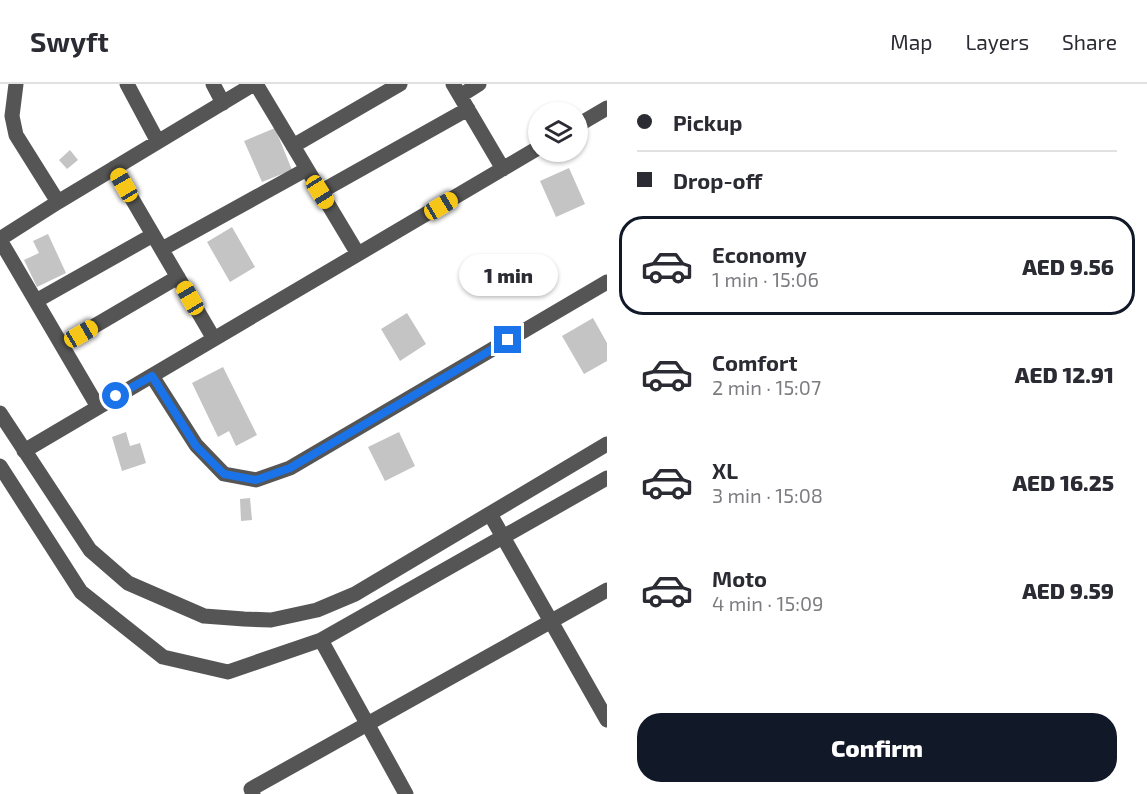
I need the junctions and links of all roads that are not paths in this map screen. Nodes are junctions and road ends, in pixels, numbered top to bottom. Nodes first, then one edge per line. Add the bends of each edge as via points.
1 (16, 84) edge
2 (127, 84) edge
3 (213, 84) edge
4 (255, 84) edge
5 (400, 84) edge
6 (479, 84) edge
7 (460, 96) edge
8 (223, 103) junction
9 (607, 108) edge
10 (588, 119) edge
11 (158, 142) junction
12 (293, 146) junction
13 (528, 154) edge
14 (114, 168) junction
15 (307, 169) junction
16 (503, 169) junction
17 (320, 192) junction
18 (58, 202) junction
19 (153, 235) junction
20 (0, 239) edge
21 (162, 249) junction
22 (358, 254) junction
23 (178, 277) junction
24 (607, 282) edge
25 (36, 301) junction
26 (214, 339) junction
27 (62, 345) junction
28 (152, 376) junction
29 (98, 407) junction
30 (0, 413) edge
31 (607, 444) edge
32 (24, 451) junction
33 (0, 466) edge
34 (607, 478) edge
35 (490, 514) junction
36 (504, 538) junction
37 (607, 590) edge
38 (551, 622) junction
39 (321, 640) junction
40 (607, 720) edge
41 (367, 724) junction
42 (253, 794) edge
43 (406, 794) edge

1 - 18 street via 12,116 15,135
2 - 11 street
3 - 8 street
4 - 8 street
4 - 12 street
5 - 12 street
6 - 7 street
7 - 16 street
7 - 17 street
8 - 11 street
9 - 10 street
11 - 14 street
12 - 15 street
13 - 16 street
14 - 18 street
14 - 19 street
15 - 17 street
15 - 21 street
16 - 22 street
17 - 22 street
18 - 20 street
19 - 21 street
19 - 25 street
20 - 25 street
21 - 23 street
22 - 26 street
23 - 26 street
23 - 27 street
24 - 28 street via 290,468 256,480 224,474 196,446
25 - 27 street
26 - 28 street
27 - 29 street
28 - 29 street
29 - 32 street
30 - 32 street
31 - 35 street
32 - 35 street via 90,550 128,583 204,616 271,620 317,609 355,594
33 - 39 street via 81,592 163,657 228,672
34 - 36 street
35 - 36 street
36 - 38 street
36 - 39 street
37 - 38 street
38 - 40 street
38 - 41 street
39 - 41 street
41 - 42 street via 251,789
41 - 43 street

